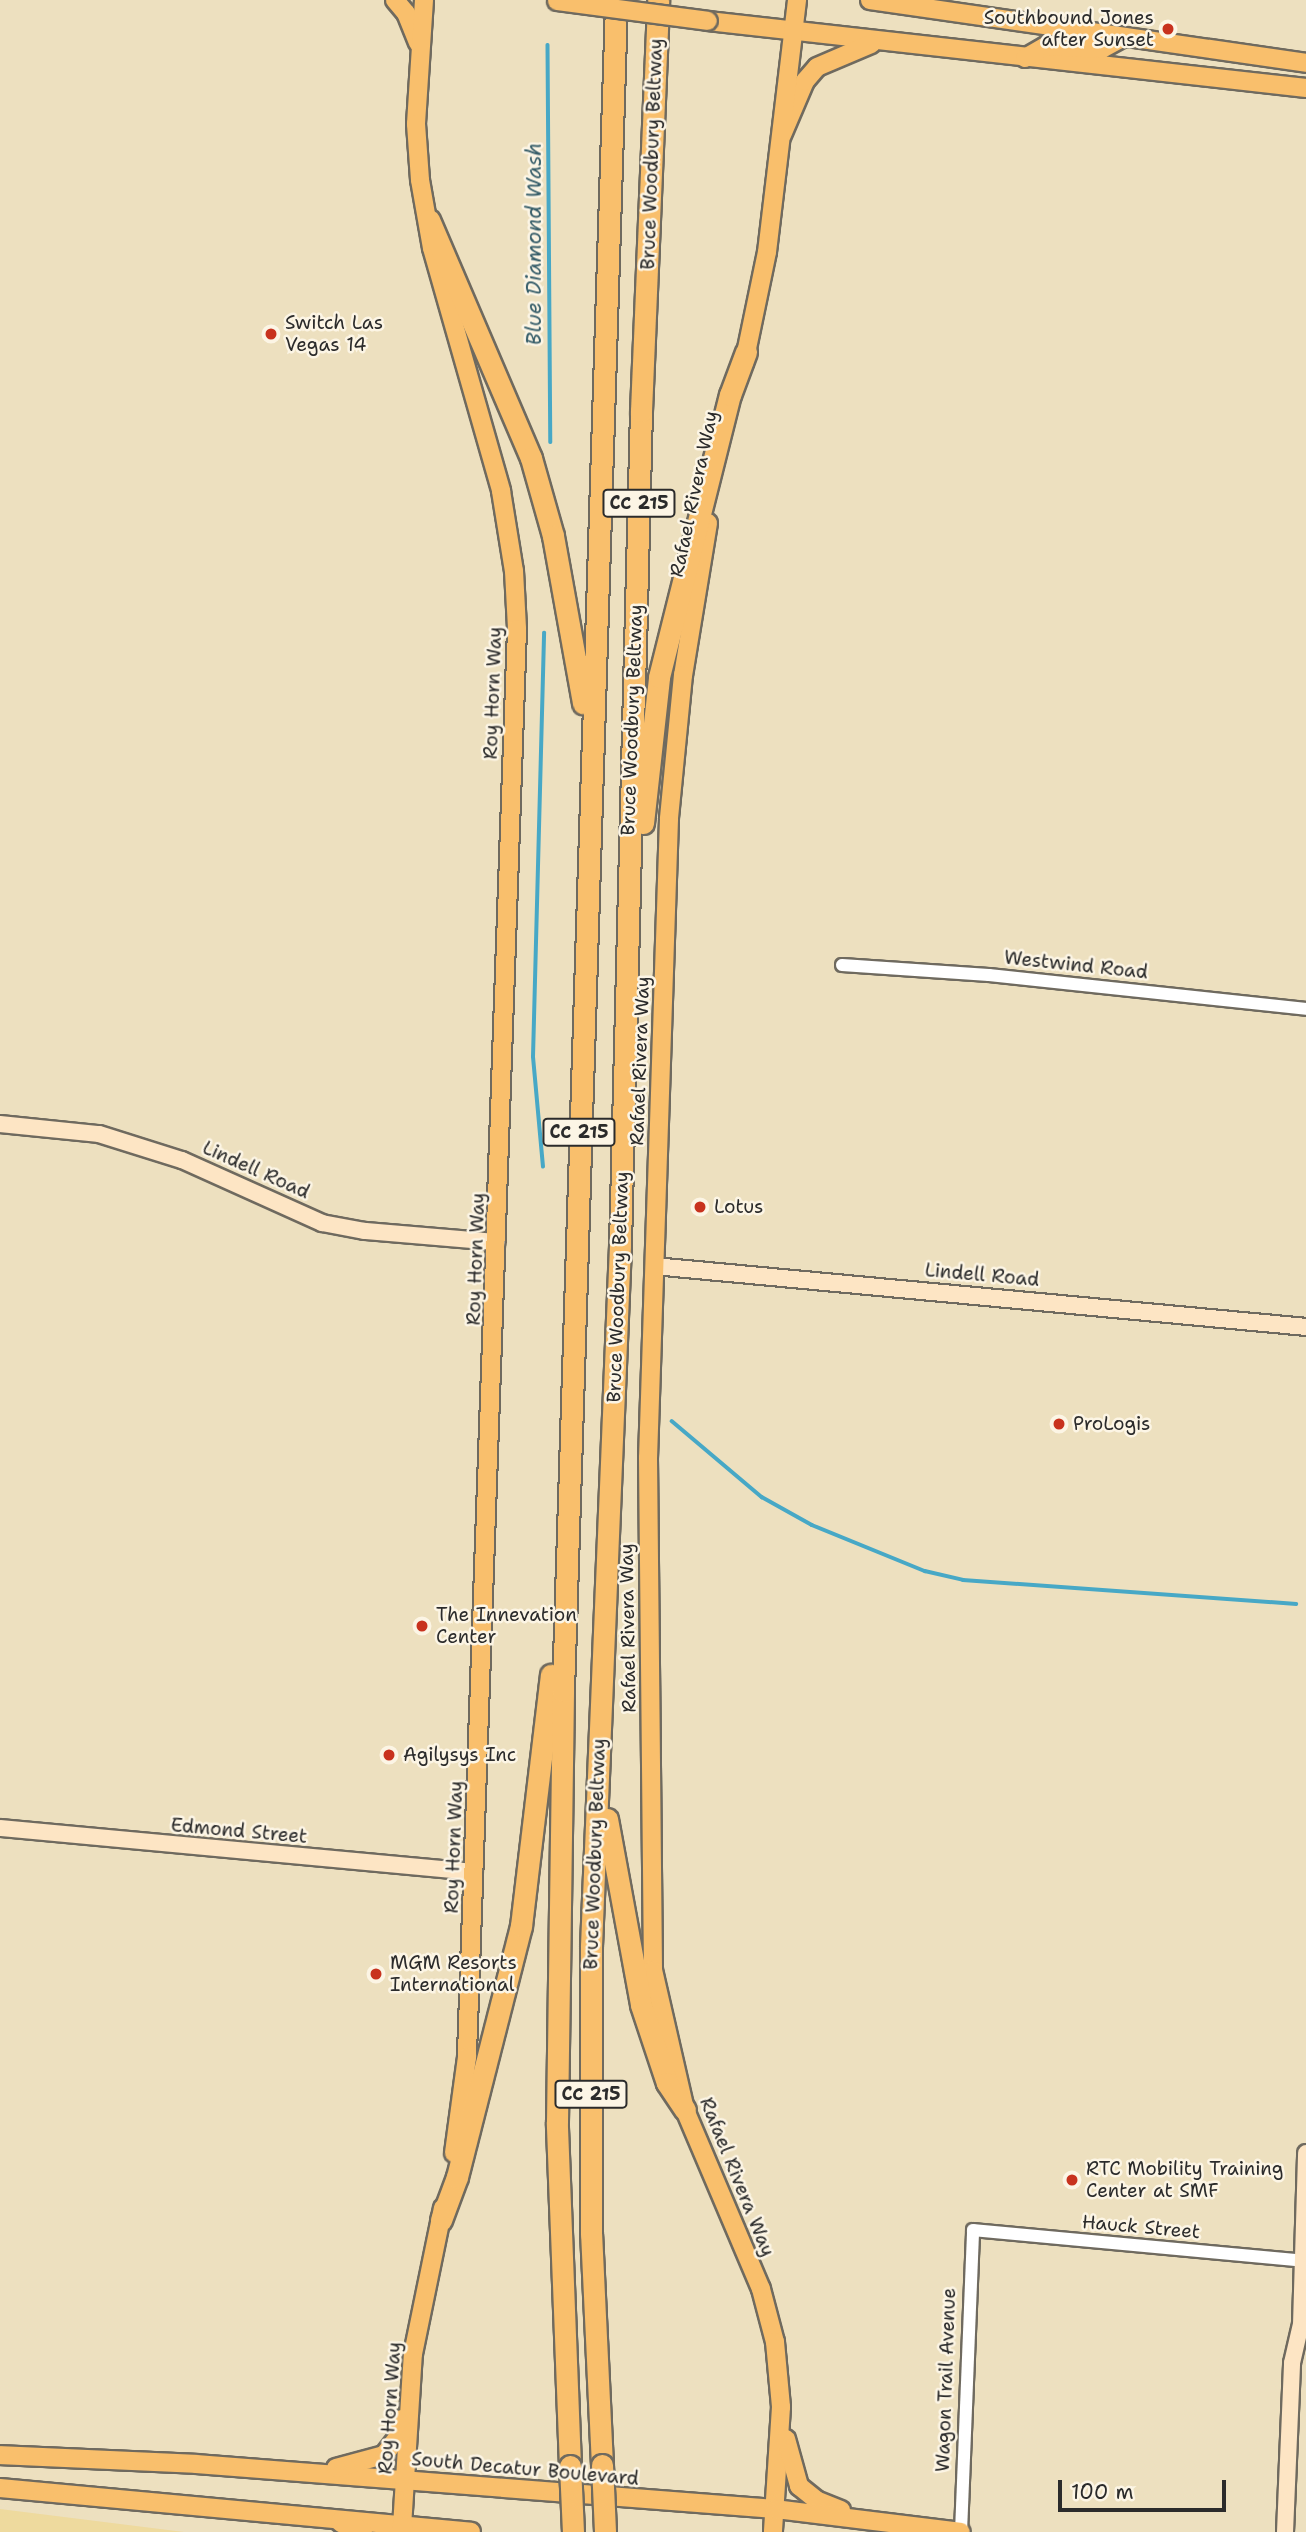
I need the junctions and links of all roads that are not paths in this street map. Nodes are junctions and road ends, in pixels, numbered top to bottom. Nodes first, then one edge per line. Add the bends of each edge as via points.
1 (395, 0) edge
2 (424, 0) edge
3 (616, 0) edge
4 (658, 0) edge
5 (797, 0) edge
6 (552, 1) edge
7 (880, 1) edge
8 (792, 33) junction
9 (1120, 39) junction
10 (879, 42) junction
11 (420, 50) junction
12 (1025, 58) junction
13 (1306, 63) edge
14 (1306, 88) edge
15 (778, 141) junction
16 (429, 220) junction
17 (746, 352) junction
18 (590, 733) junction
19 (842, 965) dead end
20 (624, 1005) junction
21 (1306, 1009) edge
22 (0, 1124) edge
23 (497, 1242) junction
24 (654, 1266) junction
25 (1306, 1327) edge
26 (568, 1531) junction
27 (599, 1723) junction
28 (0, 1828) edge
29 (474, 1872) junction
30 (685, 2110) junction
31 (1306, 2153) edge
32 (441, 2220) junction
33 (973, 2230) joint
34 (1305, 2261) edge
35 (1303, 2331) edge
36 (413, 2354) junction
37 (781, 2407) junction
38 (0, 2455) edge
39 (298, 2472) junction
40 (405, 2481) junction
41 (0, 2488) edge
42 (775, 2509) junction
43 (867, 2520) junction
44 (341, 2521) junction
45 (402, 2529) edge
46 (361, 2532) edge
47 (471, 2532) edge
48 (573, 2532) edge
49 (605, 2532) edge
50 (773, 2532) edge
51 (961, 2532) edge
52 (1285, 2532) edge

1 - 11 main road via 413,26
2 - 11 main road, Roy Horn Way
3 - 18 highway, Bruce Woodbury Beltway / CC 215
4 - 20 highway, Bruce Woodbury Beltway / CC 215
5 - 8 main road, Rafael Rivera Way
6 - 8 main road, bridge
7 - 9 main road
8 - 10 main road
8 - 15 main road, Rafael Rivera Way
9 - 12 main road via 1102,49 1046,46
9 - 13 main road
10 - 12 main road
10 - 15 main road via 817,67
11 - 16 main road, Roy Horn Way via 416,124
12 - 14 main road
15 - 17 main road, Rafael Rivera Way via 767,252
16 - 18 highway via 496,371 541,489
16 - 23 main road, Roy Horn Way via 432,248 501,491 514,571 517,629
17 - 20 highway via 730,395 659,677 648,756 634,957
17 - 24 main road, Rafael Rivera Way via 700,559 683,675 669,819
18 - 26 highway, Bruce Woodbury Beltway / CC 215
19 - 21 street, Westwind Road via 989,975
20 - 27 highway, Bruce Woodbury Beltway / CC 215 via 620,1245
22 - 23 street, Lindell Road via 99,1134 182,1160 322,1223
23 - 29 main road, Roy Horn Way
24 - 25 street, Lindell Road
24 - 30 main road, Rafael Rivera Way via 648,1523 653,1970
26 - 32 highway via 521,1926 457,2177
26 - 48 highway, Bruce Woodbury Beltway / CC 215, bridge via 557,2122
27 - 30 highway via 608,1840 641,2005 663,2072
27 - 49 highway, Bruce Woodbury Beltway / CC 215, bridge via 591,1946 591,2208
28 - 29 street, Edmond Street
29 - 32 main road, Roy Horn Way via 461,2113
30 - 37 main road, Rafael Rivera Way via 761,2289 775,2342
31 - 34 street
32 - 36 main road, Roy Horn Way
33 - 34 street, Hauck Street
33 - 51 street, Wagon Trail Avenue
34 - 35 street
35 - 52 street via 1292,2363
36 - 39 main road via 398,2437 388,2451 362,2464
36 - 40 main road, Roy Horn Way
37 - 42 main road, Rafael Rivera Way
37 - 43 main road via 791,2470 799,2486 816,2500
38 - 39 main road, South Decatur Boulevard
39 - 40 main road, South Decatur Boulevard
40 - 42 main road, South Decatur Boulevard
40 - 45 main road, Roy Horn Way
41 - 44 main road
42 - 43 main road, South Decatur Boulevard
42 - 50 main road, Rafael Rivera Way
43 - 51 main road, South Decatur Boulevard
44 - 45 main road
44 - 46 highway
45 - 47 main road

